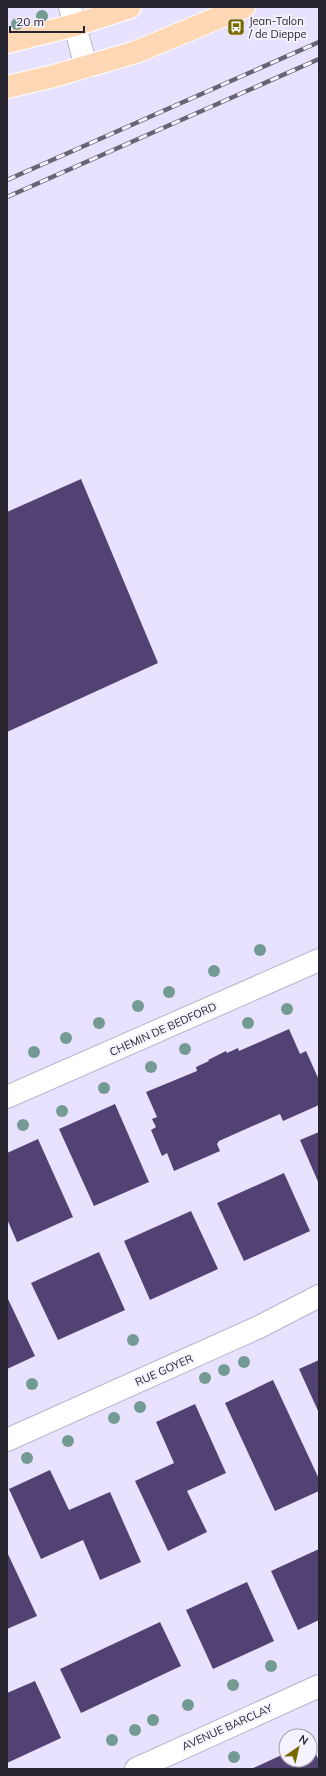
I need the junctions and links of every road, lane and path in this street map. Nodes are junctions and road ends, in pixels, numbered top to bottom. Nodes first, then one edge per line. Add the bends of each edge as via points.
1 (130, 7) edge
2 (244, 7) edge
3 (73, 16) edge
4 (7, 42) edge
5 (86, 67) junction
6 (7, 87) edge
7 (319, 960) edge
8 (7, 1097) edge
9 (319, 1296) edge
10 (7, 1440) edge
11 (319, 1686) edge
12 (169, 1762) edge
13 (136, 1769) edge

1 - 3 main road
2 - 5 main road via 147,48
3 - 4 main road
3 - 5 street
5 - 6 main road
7 - 8 street, CHEMIN DE BEDFORD
9 - 10 street, RUE GOYER via 258,1327
11 - 12 street, AVENUE BARCLAY
12 - 13 street, AVENUE BARCLAY

